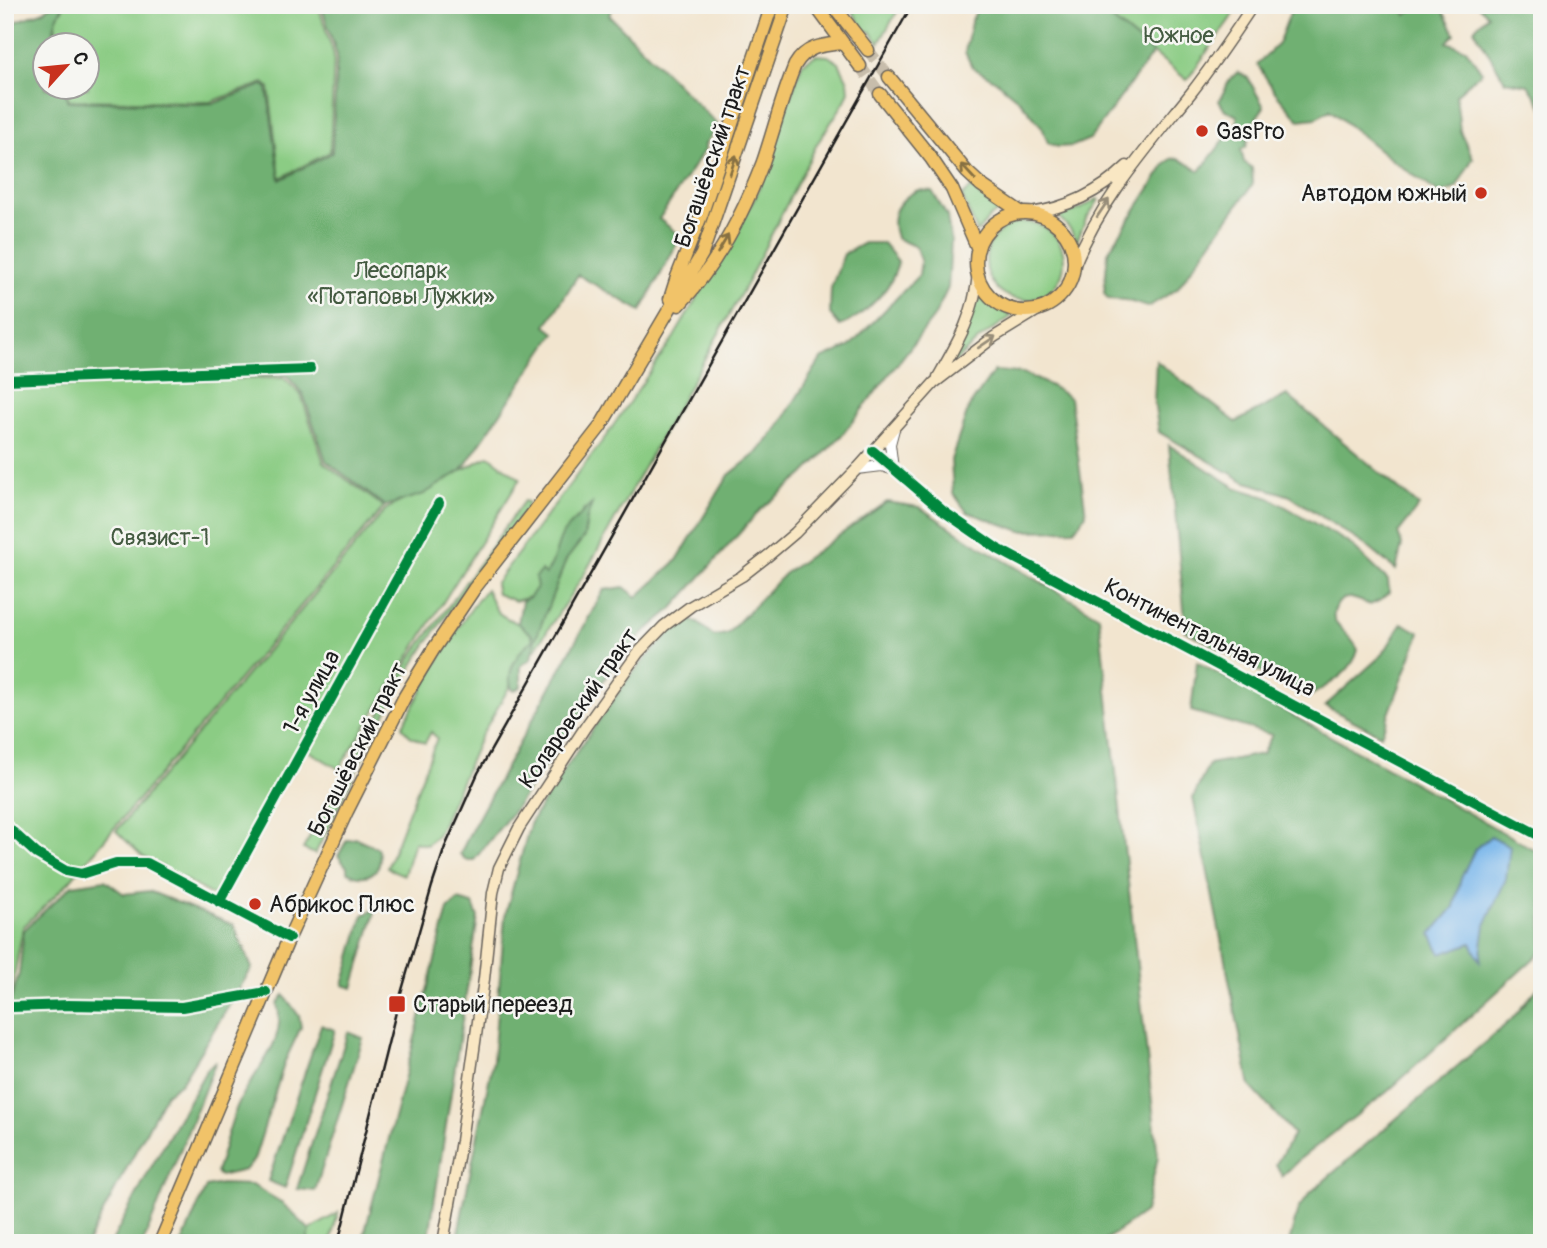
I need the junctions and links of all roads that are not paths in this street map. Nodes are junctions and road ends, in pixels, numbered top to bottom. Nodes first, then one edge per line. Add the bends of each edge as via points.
1 (788, 5) edge
2 (815, 5) edge
3 (833, 5) edge
4 (840, 5) edge
5 (1253, 5) edge
6 (770, 10) edge
7 (855, 34) junction
8 (842, 43) junction
9 (868, 50) tunnel mouth
10 (860, 66) tunnel mouth
11 (889, 76) tunnel mouth
12 (880, 94) tunnel mouth
13 (1147, 147) junction
14 (1026, 213) junction
15 (978, 249) junction
16 (1073, 270) junction
17 (978, 274) junction
18 (1043, 307) junction
19 (665, 316) junction
20 (934, 383) junction
21 (894, 429) junction
22 (873, 452) junction
23 (857, 469) junction
24 (893, 469) junction
25 (439, 503) dead end
26 (5, 825) edge
27 (1542, 837) edge
28 (219, 902) junction
29 (289, 937) junction
30 (266, 992) junction
31 (5, 1004) edge
32 (160, 1243) edge
33 (443, 1243) edge

19 -> 1 main road, Богашёвский тракт via 702,254
2 - 8 main road
3 - 7 main road
4 - 7 main road
5 - 13 main road
6 - 19 main road, Богашёвский тракт
7 - 9 main road
8 - 10 main road
19 -> 8 main road via 692,291 739,216 800,55 818,46
14 -> 11 main road via 967,172
12 - 15 main road via 952,190
13 - 14 main road via 1118,175 1082,199 1054,210
16 -> 13 main road via 1093,223
14 - 15 main road via 1005,217 991,227
14 - 16 main road via 1055,223 1066,236 1073,252
15 - 17 main road
16 - 18 main road via 1063,293
17 - 18 main road via 990,296 1004,306 1027,311
17 - 20 main road via 970,318
20 -> 18 main road
19 - 29 main road, Богашёвский тракт via 600,427 474,589 424,664 347,811
20 - 21 main road, Коларовский тракт
21 - 22 main road, Коларовский тракт
21 - 24 street via 890,444
22 - 23 main road, Коларовский тракт
22 - 24 street, Континентальная улица
23 - 24 street
23 - 33 main road, Коларовский тракт via 769,555 675,617 650,640 586,726 505,853 496,879
24 - 27 street, Континентальная улица via 966,528 1026,564
25 - 28 street, 1-я улица
26 - 28 street via 37,854 66,871 81,874 116,863 148,863
28 - 29 street
29 - 30 main road, Богашёвский тракт
30 - 31 street via 170,1007
30 - 32 main road, Богашёвский тракт

